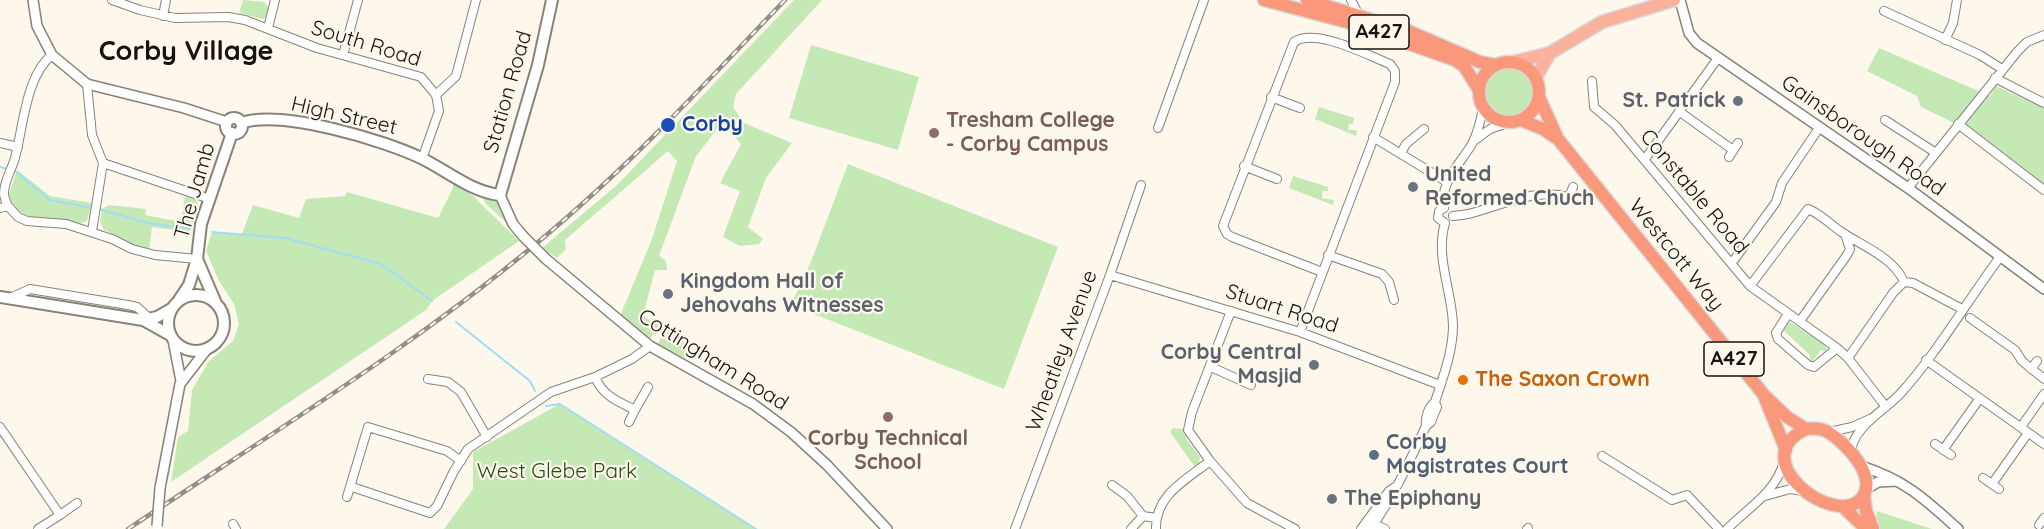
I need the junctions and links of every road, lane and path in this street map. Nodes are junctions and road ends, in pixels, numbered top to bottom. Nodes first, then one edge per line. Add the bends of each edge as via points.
1 (33, 0) edge
2 (112, 0) edge
3 (166, 0) edge
4 (358, 0) edge
5 (476, 0) edge
6 (552, 0) edge
7 (1204, 0) edge
8 (1264, 0) edge
9 (1351, 0) edge
10 (1674, 0) edge
11 (1680, 0) edge
12 (1957, 0) edge
13 (273, 1) edge
14 (1315, 1) edge
15 (1884, 11) dead end
16 (1359, 15) junction
17 (163, 16) junction
18 (268, 28) junction
19 (2044, 35) edge
20 (1945, 40) junction
21 (1550, 53) junction
22 (52, 55) junction
23 (343, 56) junction
24 (1719, 58) junction
25 (1514, 62) junction
26 (1495, 65) junction
27 (2002, 69) junction
28 (1536, 77) junction
29 (1995, 78) junction
30 (1591, 82) dead end
31 (87, 84) junction
32 (1479, 90) junction
33 (436, 95) junction
34 (1271, 97) junction
35 (1539, 98) junction
36 (2044, 103) edge
37 (1483, 107) junction
38 (1300, 108) dead end
39 (1680, 112) junction
40 (1885, 120) dead end
41 (1516, 121) junction
42 (227, 122) junction
43 (241, 123) junction
44 (1958, 124) junction
45 (1158, 128) dead end
46 (1819, 128) junction
47 (1424, 129) dead end
48 (232, 133) junction
49 (1373, 137) junction
50 (1558, 140) junction
51 (1473, 142) junction
52 (0, 143) edge
53 (18, 147) junction
54 (1734, 150) dead end
55 (1401, 153) junction
56 (1936, 153) junction
57 (422, 159) junction
58 (1645, 159) junction
59 (103, 163) junction
60 (1244, 166) junction
61 (1277, 179) dead end
62 (1447, 182) junction
63 (1141, 185) dead end
64 (1573, 187) dead end
65 (1908, 188) junction
66 (2044, 190) edge
67 (500, 195) junction
68 (210, 199) junction
69 (4, 207) edge
70 (1444, 208) junction
71 (1453, 216) junction
72 (1445, 223) junction
73 (92, 231) junction
74 (1845, 234) junction
75 (1328, 255) junction
76 (2000, 257) junction
77 (197, 259) junction
78 (1734, 260) dead end
79 (1322, 272) junction
80 (1110, 275) junction
81 (1904, 282) junction
82 (1750, 286) junction
83 (2044, 290) edge
84 (1390, 296) dead end
85 (4, 298) edge
86 (178, 300) junction
87 (215, 301) junction
88 (171, 309) junction
89 (1962, 309) junction
90 (1231, 310) junction
91 (1788, 314) junction
92 (1970, 318) dead end
93 (146, 319) junction
94 (1800, 321) junction
95 (1300, 333) junction
96 (172, 338) junction
97 (650, 345) junction
98 (1837, 348) junction
99 (207, 349) junction
100 (1848, 358) junction
101 (1926, 360) junction
102 (2037, 361) dead end
103 (1211, 367) junction
104 (2031, 369) junction
105 (595, 377) junction
106 (428, 379) dead end
107 (2044, 379) edge
108 (181, 381) junction
109 (1251, 385) dead end
110 (1440, 385) junction
111 (648, 387) dead end
112 (2044, 394) edge
113 (1764, 395) junction
114 (1980, 398) junction
115 (1886, 406) junction
116 (635, 410) junction
117 (1872, 418) junction
118 (629, 422) dead end
119 (0, 427) edge
120 (1806, 429) junction
121 (2024, 430) junction
122 (1829, 432) junction
123 (487, 436) junction
124 (1935, 444) dead end
125 (2044, 444) edge
126 (1943, 450) junction
127 (1786, 455) junction
128 (1851, 455) junction
129 (1951, 455) dead end
130 (1602, 456) dead end
131 (461, 461) junction
132 (1210, 461) junction
133 (1861, 466) junction
134 (1983, 478) dead end
135 (1898, 481) junction
136 (1112, 485) dead end
137 (1395, 486) junction
138 (352, 487) junction
139 (1805, 491) junction
140 (1865, 492) junction
141 (1765, 496) junction
142 (348, 497) dead end
143 (77, 503) dead end
144 (1843, 507) junction
145 (60, 515) junction
146 (1143, 516) junction
147 (1156, 518) junction
148 (1372, 526) edge
149 (157, 528) edge
150 (38, 529) edge
151 (886, 529) edge
152 (1015, 529) edge
153 (1131, 529) edge
154 (1156, 529) edge
155 (1295, 529) edge
156 (1361, 529) edge
157 (1384, 529) edge
158 (1719, 529) edge
159 (1727, 529) edge
160 (1866, 529) edge
161 (1873, 529) edge
162 (1958, 529) edge

1 - 22 street via 37,26
2 - 17 street, South Road
3 - 17 street
4 - 23 street
5 - 33 street via 456,76
6 - 67 main road, Station Road via 538,65
7 - 45 street
8 - 32 highway, A427 via 1358,25 1455,60 1464,66
9 - 16 street
10 - 21 main road via 1602,22
11 - 24 street, Gainsborough Road via 1693,39
12 - 20 street
13 - 18 street
14 - 16 highway, A427
15 - 20 street
16 - 26 highway, A427
17 - 18 street, South Road via 228,17
18 - 23 street, South Road
19 - 27 street via 2026,42
20 - 27 street
21 - 25 main road
21 - 28 main road
22 - 31 street
22 - 53 street via 43,64
23 - 33 street, South Road via 415,74
24 - 39 street
24 - 46 street, Gainsborough Road
25 - 26 highway
25 - 28 highway via 1524,65
26 - 32 highway via 1481,79
27 - 29 street
28 - 35 highway
29 - 36 street
29 - 44 street
30 - 58 street, Constable Road via 1594,107
31 - 42 street
31 - 59 street via 92,135
32 - 37 highway
33 - 57 street, South Road via 438,118
34 - 38 street
34 - 49 street via 1294,42 1305,37 1320,38 1390,64 1395,81
34 - 60 street
35 - 41 highway via 1533,110
35 - 50 highway, Westcott Way / A427
37 - 41 highway via 1491,116
37 - 51 street
39 - 54 street
39 - 58 street
40 - 56 street
41 - 50 highway, Westcott Way / A427
41 - 51 street via 1490,129
42 - 43 main road via 233,118
42 - 48 main road
43 - 48 main road via 241,130
43 - 57 main road, High Street via 300,123 377,140
44 - 56 street
44 - 66 street
46 - 65 street, Gainsborough Road
46 - 78 street via 1782,183 1776,202 1738,247
47 - 55 street
48 - 68 main road, The Jamb
49 - 55 street
49 - 75 street
50 - 113 highway, Westcott Way / A427
51 - 62 street
52 - 53 street
53 - 69 street via 4,193
55 - 62 street
56 - 65 street
57 - 67 main road, High Street via 476,188
58 - 82 street, Constable Road
59 - 68 street
59 - 73 street
60 - 61 street
60 - 79 street via 1223,221 1227,234
62 - 70 street via 1442,199
63 - 80 street, Wheatley Avenue
64 - 71 street via 1569,197 1532,194
65 - 76 street, Gainsborough Road
67 - 97 street, Cottingham Road, bridge via 523,236
68 - 77 main road, The Jamb via 201,224
69 - 73 street via 27,221
70 - 71 street
70 - 72 street via 1438,218
71 - 72 street
72 - 110 street via 1440,244 1453,326
73 - 77 street via 132,249
74 - 81 street via 1859,240 1900,272
74 - 82 street via 1808,209
74 - 94 street via 1847,255
75 - 79 street
75 - 84 street via 1382,274 1389,282
76 - 83 street, Gainsborough Road
76 - 89 street
77 - 86 main road, The Jamb via 189,285
77 - 87 main road, The Jamb
79 - 95 street
80 - 90 street, Stuart Road
80 - 152 street, Wheatley Avenue
81 - 89 street
81 - 100 street
82 - 91 street, Constable Road
85 - 93 main road
86 - 87 main road via 197,294
86 - 88 main road
87 - 99 main road via 221,309 224,328 221,337
88 - 93 main road
88 - 96 main road via 168,326
89 - 101 street
90 - 95 street, Stuart Road
90 - 103 street
91 - 94 street, Constable Road
91 - 98 street via 1776,333 1778,339 1808,365 1814,367
92 - 104 street via 1975,327 2014,350
93 - 96 main road
94 - 98 street, Constable Road
95 - 110 street, Stuart Road
96 - 99 main road via 189,350
96 - 108 street
97 - 105 street via 632,359
97 - 151 street, Cottingham Road via 753,404 791,432
98 - 100 street, Constable Road
99 - 108 street
100 - 115 street, Constable Road
101 - 114 street
101 - 115 street
102 - 104 street
103 - 109 street
103 - 132 street via 1188,430
104 - 107 street
105 - 116 street via 608,397
105 - 123 street via 551,392
106 - 123 street via 448,382 461,392
108 - 149 street, bridge via 160,488
110 - 137 street via 1431,422
111 - 116 street
112 - 121 street
113 - 120 highway, Westcott Way / A427 via 1791,421
113 - 127 highway, Westcott Way / A427
114 - 121 street
114 - 126 street
115 - 117 street
116 - 118 street
117 - 122 street
117 - 128 street via 1854,440
119 - 145 street
120 - 122 highway
120 - 127 highway via 1790,440
121 - 125 street
121 - 134 street via 1995,487
122 - 128 highway
123 - 131 street via 468,449
124 - 126 street
126 - 129 street
127 - 139 highway via 1789,477
127 - 141 street
128 - 133 highway
130 - 158 street via 1672,500 1687,495
131 - 138 street via 430,513
131 - 138 street via 447,451 368,427
132 - 147 street via 1166,495
132 - 155 street via 1247,503
133 - 135 street
133 - 140 highway
135 - 140 street via 1878,482
135 - 162 street
136 - 146 street via 1129,494
137 - 148 street via 1392,498
137 - 156 street
138 - 142 street
139 - 141 street via 1790,489
139 - 144 highway
140 - 144 highway via 1850,506
140 - 161 highway via 1866,512
141 - 159 street
143 - 145 street
144 - 160 highway
145 - 150 street
146 - 147 street
146 - 153 street
147 - 154 street
148 - 157 street

